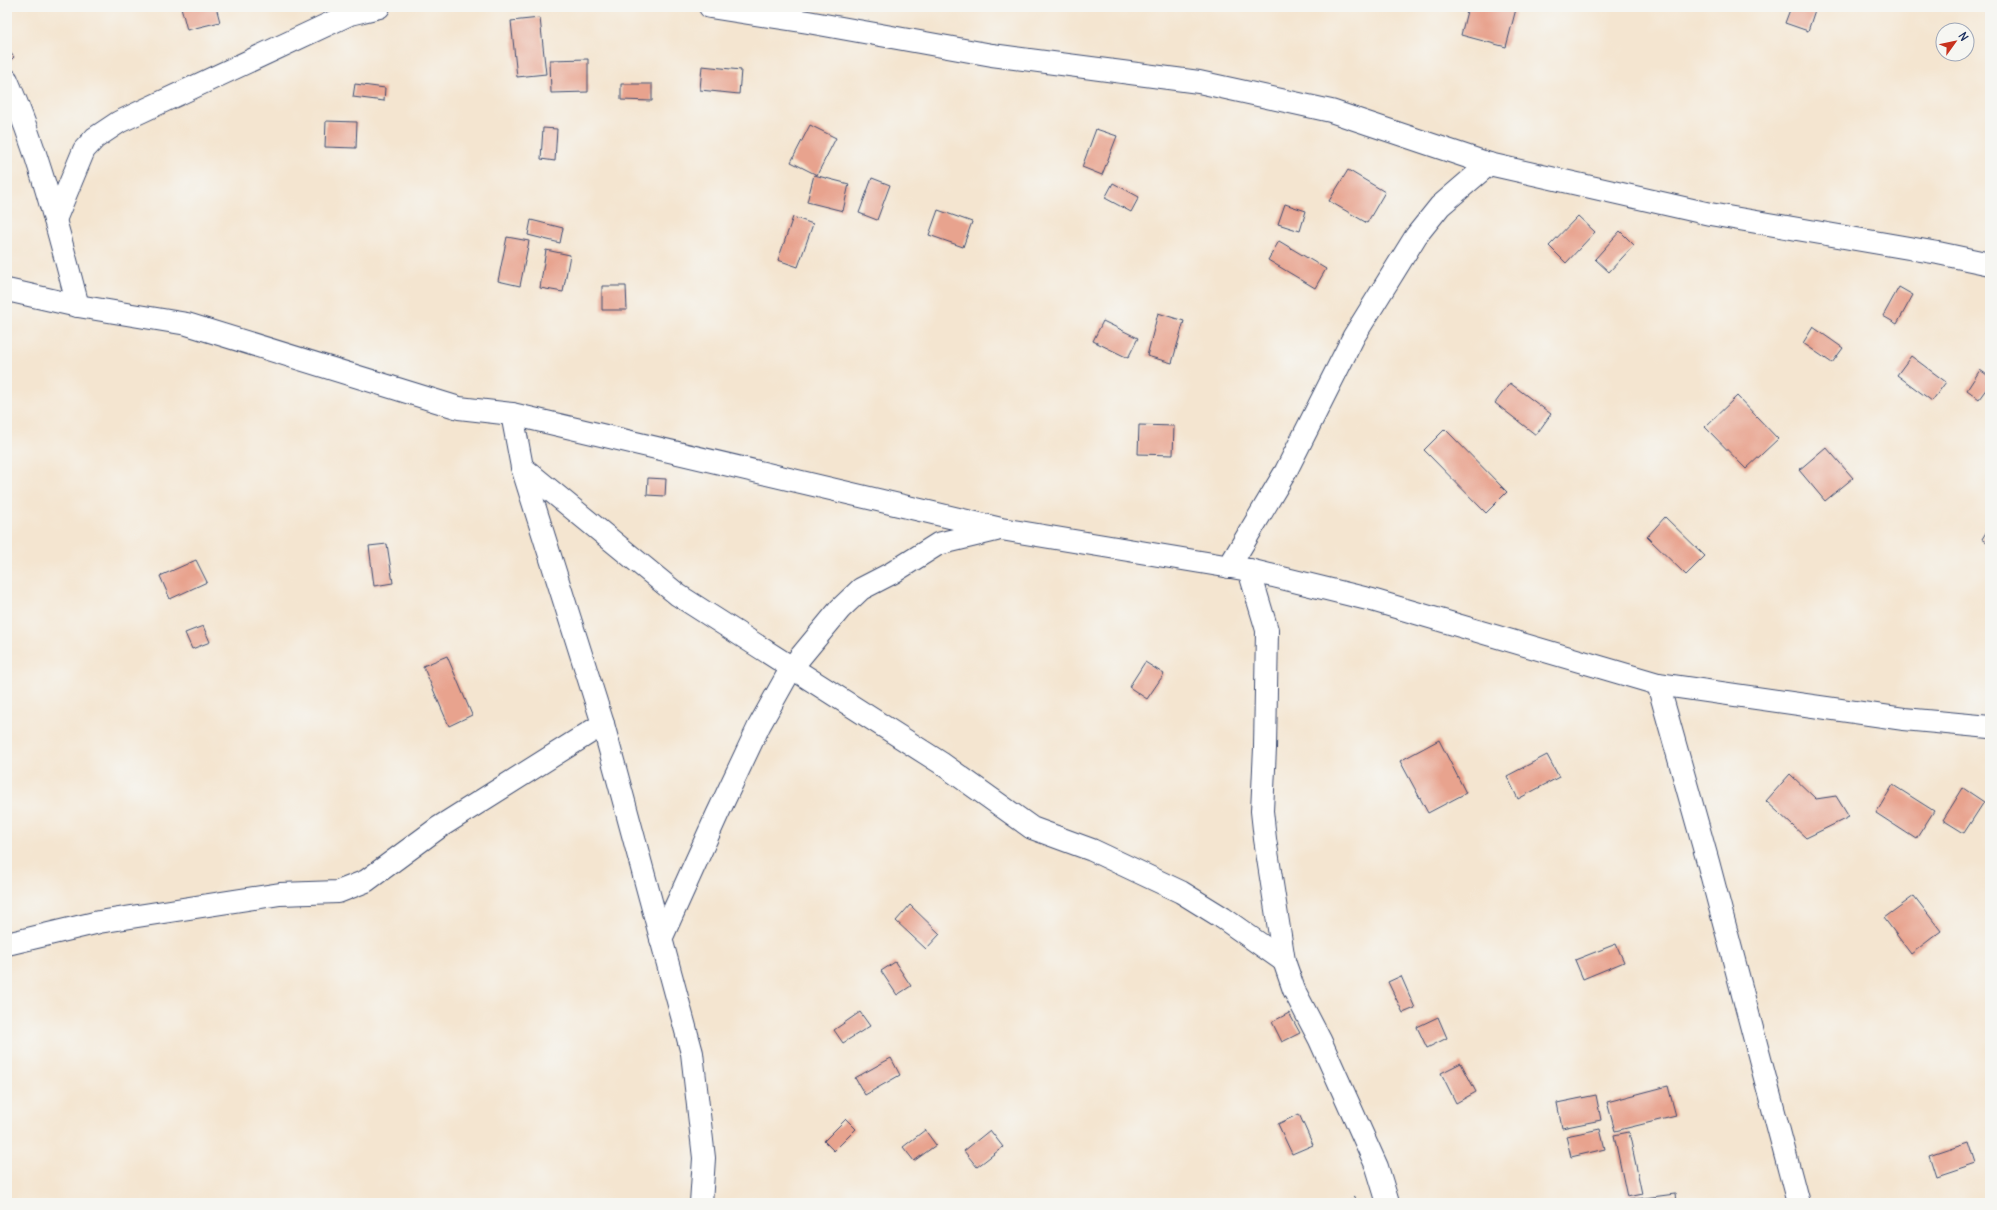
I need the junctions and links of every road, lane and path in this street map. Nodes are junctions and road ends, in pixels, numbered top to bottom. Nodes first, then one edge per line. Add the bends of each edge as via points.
1 (379, 7) edge
2 (710, 7) edge
3 (7, 80) edge
4 (1490, 164) junction
5 (56, 220) junction
6 (1990, 264) edge
7 (7, 290) edge
8 (78, 306) junction
9 (512, 414) junction
10 (522, 467) junction
11 (1001, 529) junction
12 (1239, 568) junction
13 (792, 667) junction
14 (1658, 684) junction
15 (603, 724) junction
16 (1990, 727) edge
17 (661, 940) junction
18 (7, 944) edge
19 (1284, 961) junction
20 (701, 1203) edge
21 (1388, 1203) edge
22 (1798, 1203) edge

1 - 5 street via 350,14 119,122 95,138 84,150
2 - 4 street via 992,55 1199,82 1331,111
3 - 5 street via 25,122
4 - 6 street via 1710,214
4 - 12 street via 1440,206 1416,236 1354,336
5 - 8 street
7 - 8 street
8 - 9 street via 187,324 459,408
9 - 10 street
9 - 11 street
10 - 13 street via 678,595
10 - 15 street
11 - 12 street
11 - 13 street via 938,544 861,589 840,609
12 - 14 street via 1372,600
12 - 19 street via 1267,630 1262,812
13 - 17 street via 759,726 716,815
13 - 19 street via 941,763 1032,828 1092,850 1181,892
14 - 16 street via 1904,719
14 - 22 street
15 - 17 street
15 - 18 street via 438,828 366,881 338,892 280,894 194,907 100,922
17 - 20 street via 692,1053 704,1158
19 - 21 street via 1294,990 1320,1040 1377,1167

